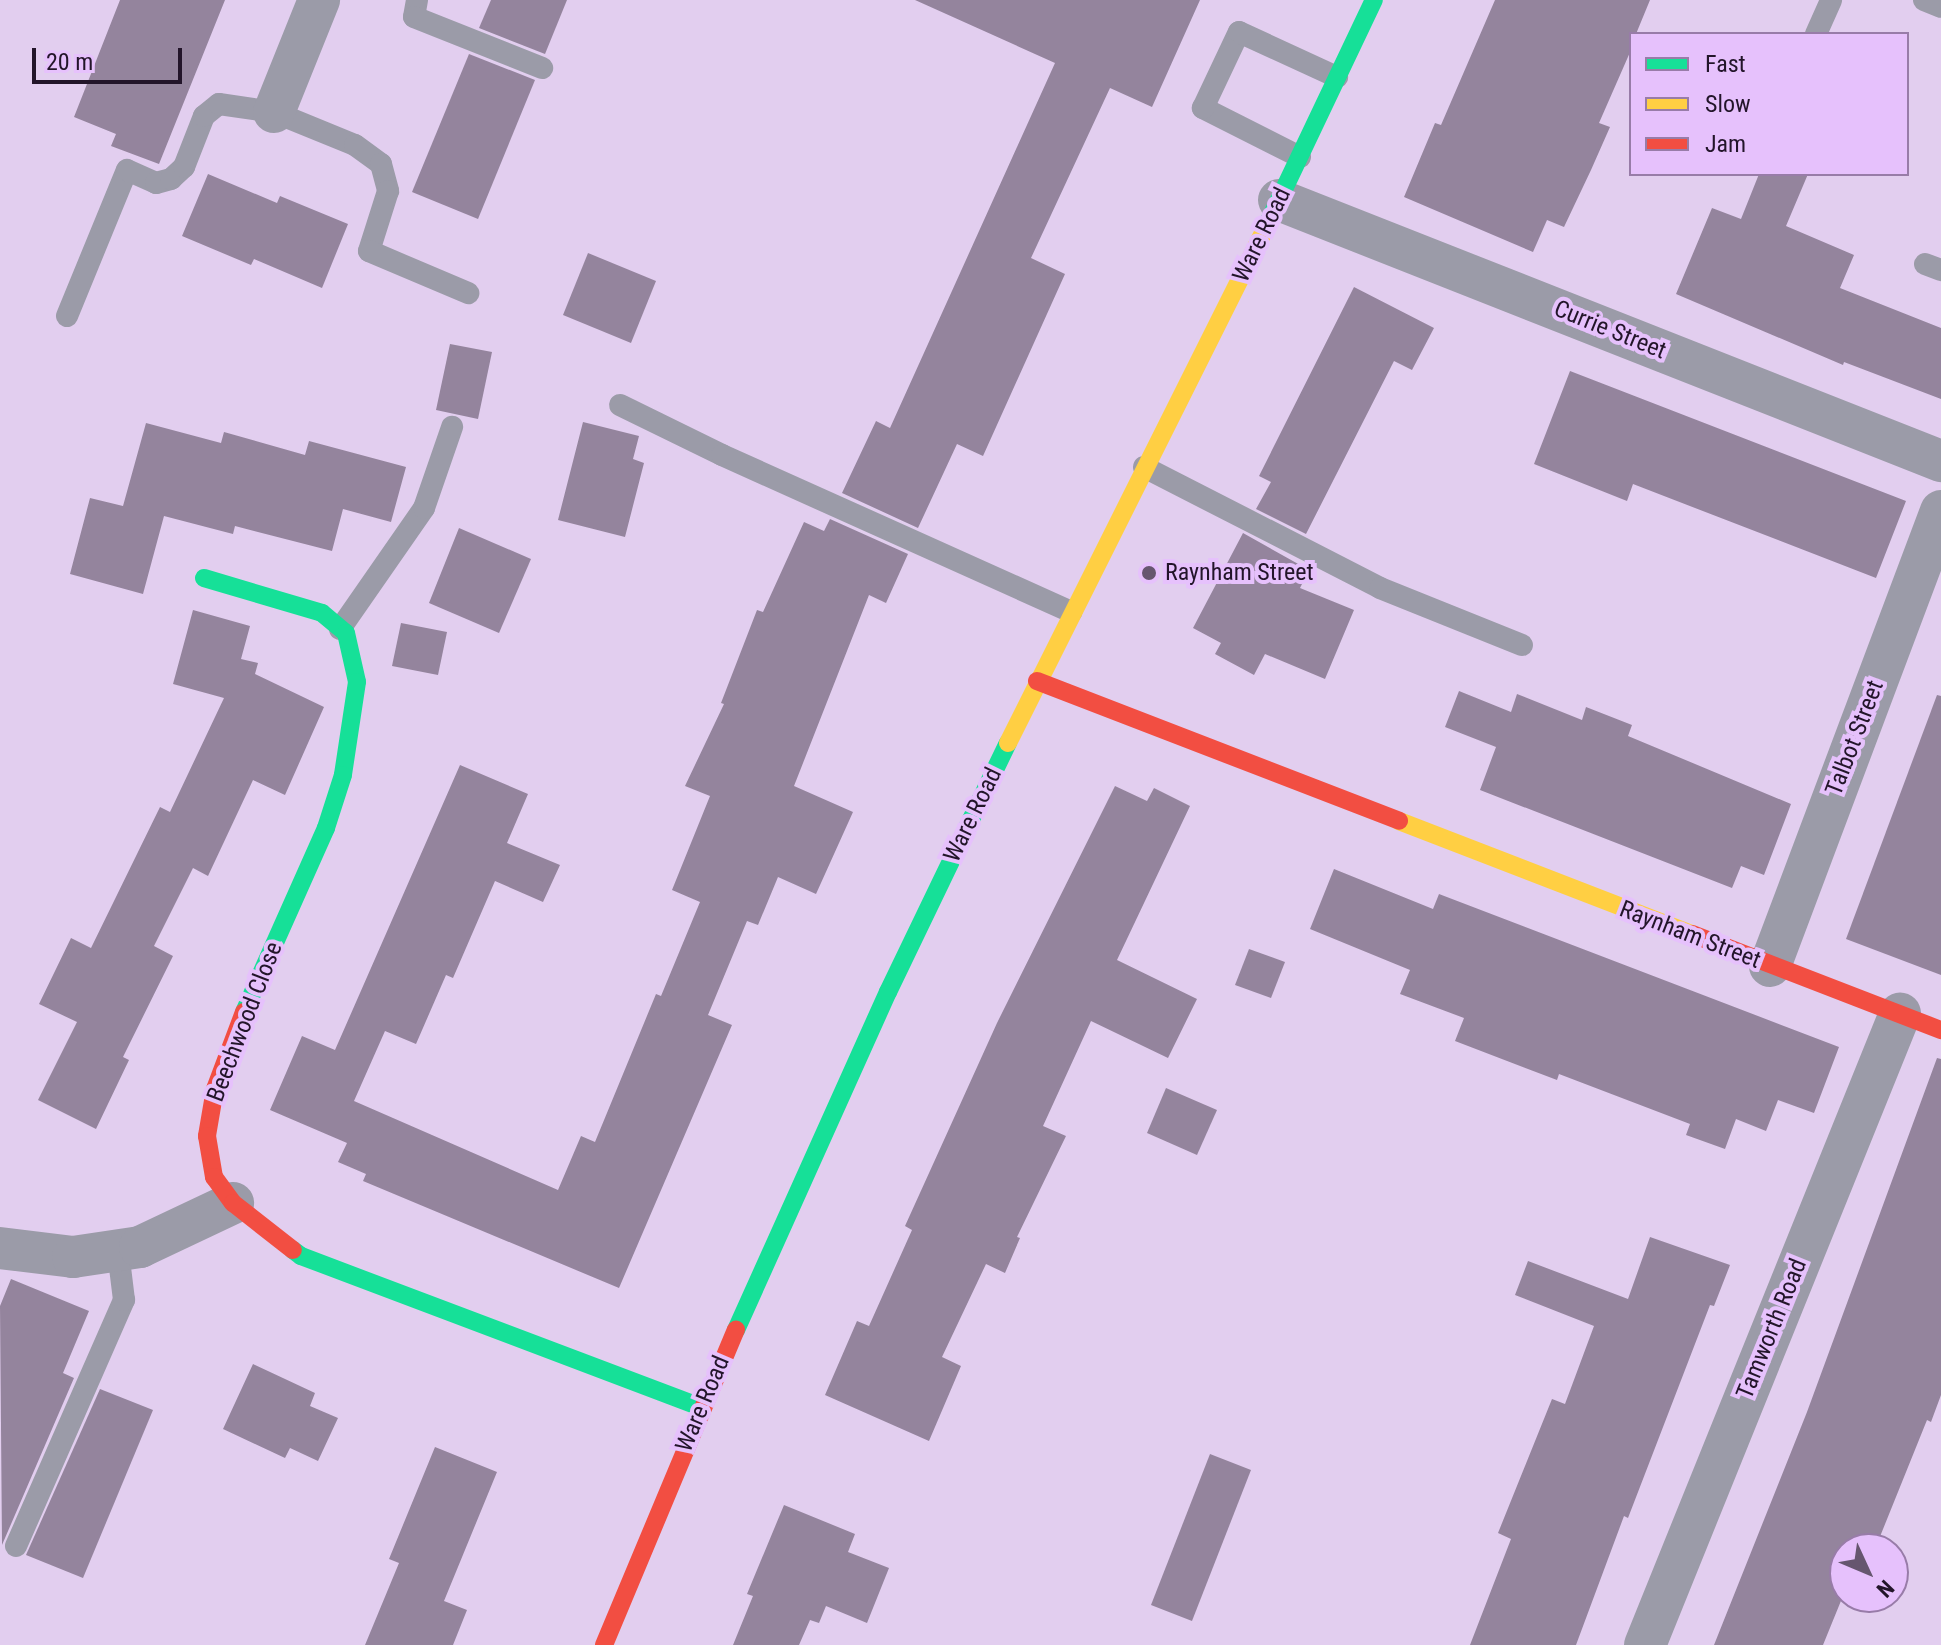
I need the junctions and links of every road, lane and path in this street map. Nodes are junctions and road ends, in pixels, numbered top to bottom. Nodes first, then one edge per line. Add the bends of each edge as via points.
1 (319, 0) edge
2 (417, 0) edge
3 (1374, 0) edge
4 (1831, 0) edge
5 (1924, 0) edge
6 (1941, 7) edge
7 (1817, 32) edge
8 (542, 68) dead end
9 (1337, 77) junction
10 (274, 112) junction
11 (1300, 157) junction
12 (1279, 200) junction
13 (468, 293) dead end
14 (67, 316) dead end
15 (620, 405) dead end
16 (452, 427) dead end
17 (1941, 461) edge
18 (1144, 467) junction
19 (1941, 511) edge
20 (204, 578) dead end
21 (1071, 612) junction
22 (340, 629) junction
23 (1522, 645) dead end
24 (1037, 681) junction
25 (1770, 966) junction
26 (1900, 1014) junction
27 (1941, 1030) edge
28 (233, 1203) junction
29 (2, 1243) edge
30 (118, 1251) junction
31 (701, 1407) junction
32 (16, 1546) dead end
33 (604, 1645) edge
34 (1645, 1645) edge

1 - 10 street
2 - 8 lane via 414,17
3 - 9 street, Ware Road
4 - 7 lane
5 - 6 lane
9 - 11 street, Ware Road
9 - 11 lane via 1239,32 1203,108
10 - 13 lane via 355,145 381,164 388,191 369,251
10 - 14 lane via 219,104 204,116 184,167 171,179 156,183 127,170
11 - 12 street, Ware Road
12 - 17 street, Currie Street
12 - 18 street, Ware Road
15 - 21 lane
16 - 22 lane via 424,508
18 - 21 street, Ware Road
18 - 23 lane via 1380,588
19 - 25 street, Talbot Street
20 - 22 street via 322,613
21 - 24 street, Ware Road
22 - 28 street, Beechwood Close via 346,633 357,682 343,775 326,828 215,1089 207,1136 214,1177
24 - 25 street, Raynham Street
24 - 31 street, Ware Road
25 - 26 street, Raynham Street
26 - 27 street, Raynham Street
26 - 34 street, Tamworth Road
28 - 30 street via 140,1247
28 - 31 street, Beechwood Close via 301,1256
29 - 30 street via 73,1257
30 - 32 lane via 124,1300
31 - 33 street, Ware Road

